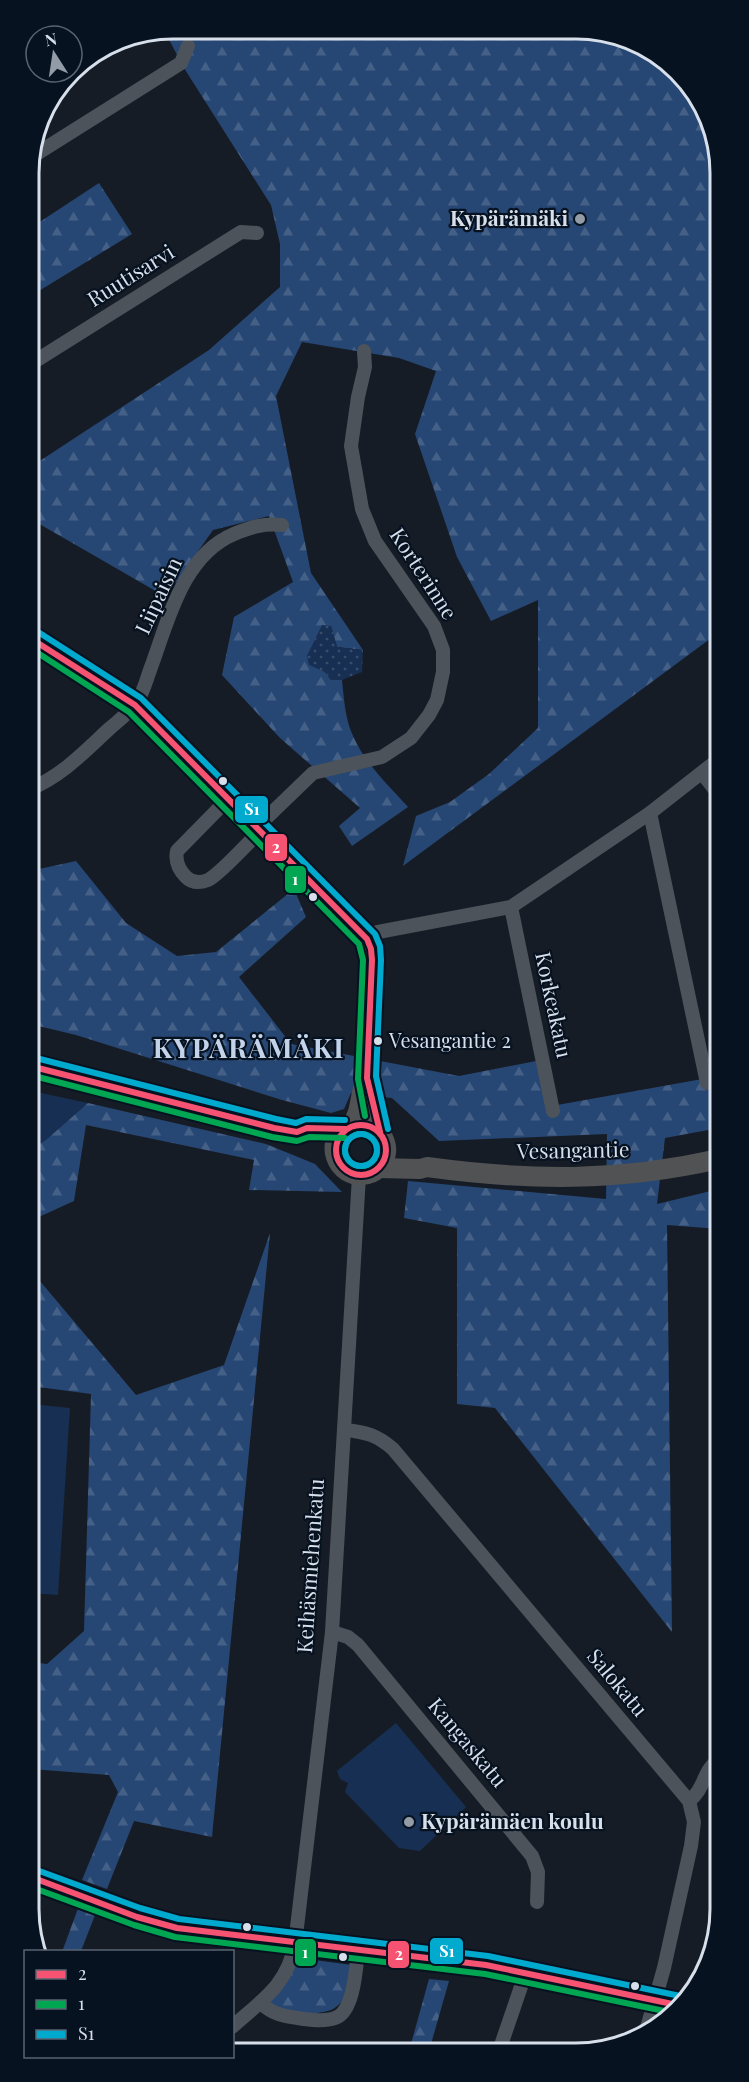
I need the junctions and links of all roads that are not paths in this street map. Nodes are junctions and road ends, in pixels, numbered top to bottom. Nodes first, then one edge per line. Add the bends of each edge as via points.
1 (188, 46) dead end
2 (41, 151) edge
3 (257, 233) dead end
4 (364, 351) dead end
5 (39, 359) edge
6 (282, 525) dead end
7 (39, 644) edge
8 (135, 705) junction
9 (710, 766) edge
10 (702, 773) junction
11 (710, 783) edge
12 (39, 785) edge
13 (229, 798) junction
14 (650, 813) junction
15 (258, 829) junction
16 (511, 907) junction
17 (367, 939) junction
18 (39, 1068) edge
19 (367, 1078) junction
20 (707, 1083) dead end
21 (553, 1111) dead end
22 (348, 1128) junction
23 (297, 1132) junction
24 (383, 1140) junction
25 (335, 1152) junction
26 (710, 1162) edge
27 (427, 1167) junction
28 (379, 1168) junction
29 (359, 1183) junction
30 (345, 1430) junction
31 (332, 1632) junction
32 (710, 1770) edge
33 (689, 1802) junction
34 (39, 1880) edge
35 (537, 1902) dead end
36 (295, 1944) junction
37 (358, 1951) junction
38 (526, 1971) junction
39 (656, 1999) junction
40 (261, 2003) junction
41 (672, 2003) edge
42 (649, 2020) edge
43 (234, 2025) edge
44 (502, 2043) edge

1 - 2 street via 182,63
3 - 5 street, Ruutisarvi via 241,232
4 - 15 street, Korterinne via 365,367 351,446 362,509 375,542 434,626 443,650 437,700 411,738 382,757 313,773
6 - 8 street, Liipaisin via 266,523 248,528 209,548 200,558 184,581
7 - 8 street
8 - 12 street via 65,770
8 - 13 street
9 - 10 street
10 - 11 street
10 - 14 street
13 - 15 street
13 - 15 street, Korterinne via 177,851 177,864 183,874 191,881 212,878
14 - 16 street
14 - 20 street
15 - 17 street
16 - 17 street via 378,932
16 - 21 street, Korkeakatu
17 - 19 street via 372,960
18 - 23 street
19 - 22 street via 358,1115
19 - 24 street
22 - 23 street via 307,1128
22 - 24 street via 369,1125
22 - 25 street via 338,1137
23 - 25 street
24 - 27 street, Vesangantie
24 - 28 street via 384,1162
25 - 29 street via 340,1166
26 - 27 street, Vesangantie via 638,1174 544,1178
27 - 28 street, Vesangantie
28 - 29 street
29 - 30 street, Keihäsmiehenkatu
30 - 31 street, Keihäsmiehenkatu
30 - 33 street, Salokatu via 381,1438 393,1449
31 - 35 street, Kangaskatu via 358,1645 532,1856 538,1872
31 - 36 street, Keihäsmiehenkatu
32 - 33 street via 699,1794
33 - 39 street via 694,1822 691,1846
34 - 36 street via 155,1923
36 - 37 street
36 - 40 street, Keihäsmiehenkatu via 288,1967
37 - 38 street
37 - 40 street via 351,1999 344,2013 336,2018 280,2015 269,2012
38 - 39 street
38 - 44 street
39 - 41 street
39 - 42 street
40 - 43 street, Keihäsmiehenkatu

